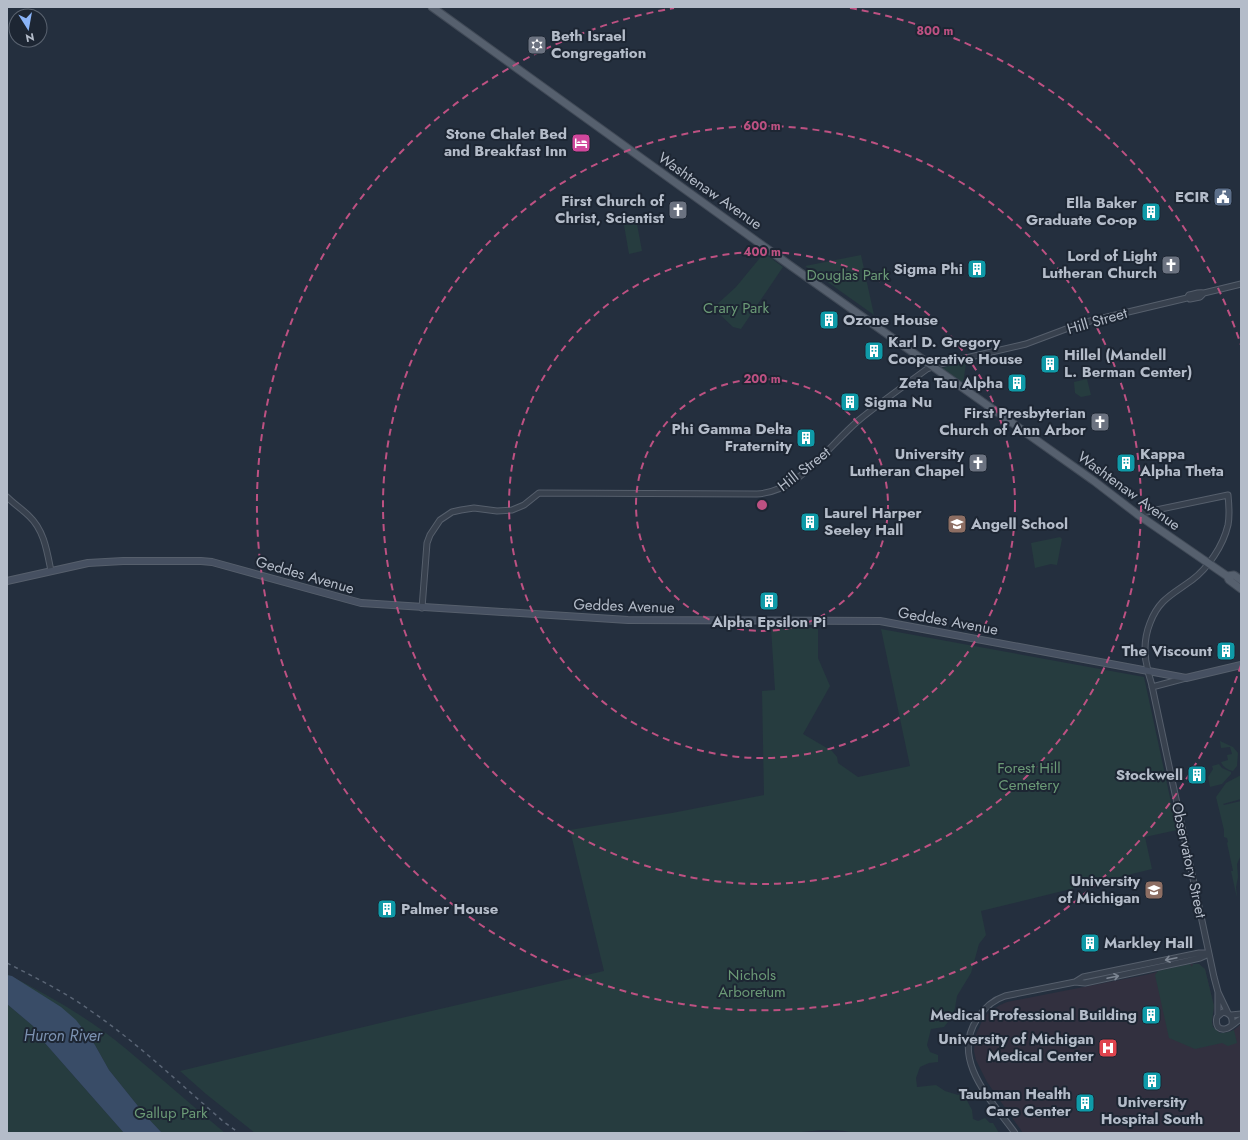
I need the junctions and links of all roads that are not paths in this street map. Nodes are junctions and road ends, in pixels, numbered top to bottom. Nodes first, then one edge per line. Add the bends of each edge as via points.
1 (432, 7) edge
2 (1241, 284) edge
3 (933, 367) junction
4 (7, 497) edge
5 (1137, 514) junction
6 (1208, 564) junction
7 (51, 571) junction
8 (1227, 576) junction
9 (1241, 580) edge
10 (7, 581) edge
11 (1241, 589) edge
12 (422, 608) junction
13 (1241, 665) edge
14 (1148, 671) junction
15 (1186, 678) junction
16 (1152, 687) junction
17 (1209, 954) junction
18 (1218, 992) junction
19 (1229, 1014) junction
20 (1241, 1014) edge
21 (1218, 1015) junction
22 (1241, 1019) edge
23 (1232, 1024) junction
24 (1015, 1133) edge

1 - 3 main road, Washtenaw Avenue
2 - 3 street, Hill Street via 1082,323 1026,344
3 - 5 main road, Washtenaw Avenue
3 - 12 street, Hill Street via 861,419 799,477 771,493 539,493 524,505 512,510 474,508 452,512 434,528 427,543
4 - 7 street via 29,516 40,531
5 - 6 main road, Washtenaw Avenue
5 - 6 street, Observatory Street via 1228,495 1228,525 1224,538
6 - 8 main road, Washtenaw Avenue
6 - 14 street, Observatory Street via 1191,581 1168,596 1157,609 1146,637
7 - 10 main road, Geddes Avenue
7 - 12 main road, Geddes Avenue via 88,563 123,561 212,562 352,602
8 - 9 main road, Washtenaw Avenue via 1234,575
8 - 11 main road, Washtenaw Avenue
12 - 14 main road, Geddes Avenue via 628,620 880,621
13 - 15 main road, Geddes Avenue
14 - 15 main road, Geddes Avenue
14 - 16 street, Observatory Street
15 - 16 street
16 - 17 street, Observatory Street
17 - 18 street, Observatory Street
17 - 24 street via 1198,953 1083,977 1075,982 1005,996 990,1003 971,1028 968,1056 972,1070
18 - 19 street, Observatory Street
18 - 21 street, Observatory Street
19 - 20 street
19 - 21 street via 1223,1012
19 - 23 street
21 - 23 street via 1216,1022 1220,1028 1227,1029
22 - 23 street

